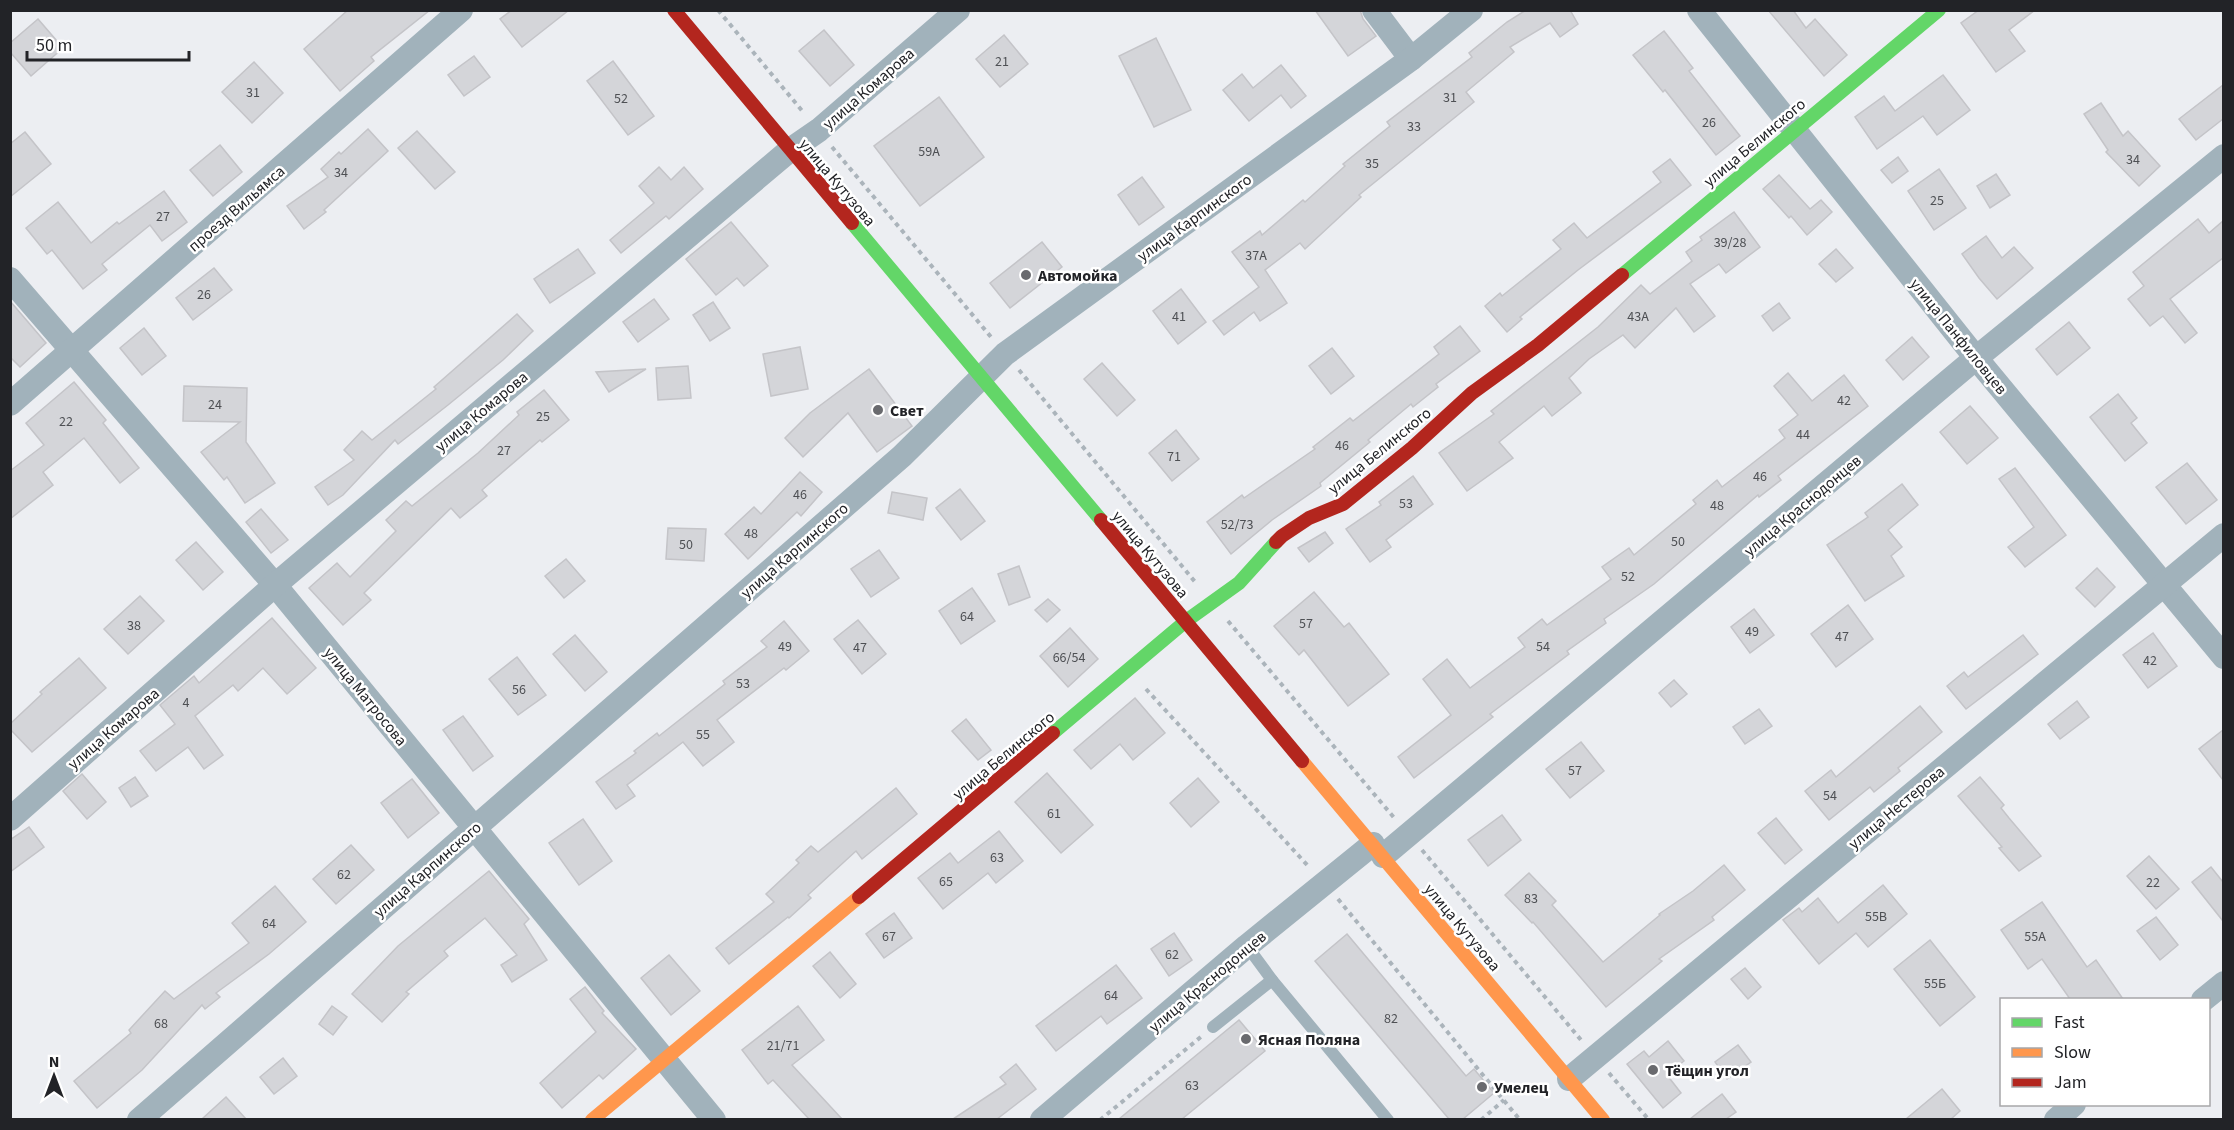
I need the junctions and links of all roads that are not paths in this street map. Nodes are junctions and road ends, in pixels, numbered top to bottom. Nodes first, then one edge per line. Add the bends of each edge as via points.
1 (461, 10) edge
2 (674, 10) edge
3 (958, 10) edge
4 (1374, 10) edge
5 (1470, 10) edge
6 (1699, 10) edge
7 (1939, 10) edge
8 (1411, 58) junction
9 (1795, 129) junction
10 (790, 150) junction
11 (2223, 156) edge
12 (10, 279) edge
13 (73, 351) junction
14 (1976, 358) junction
15 (982, 377) junction
16 (10, 404) edge
17 (2223, 535) edge
18 (275, 585) junction
19 (2163, 585) junction
20 (1186, 621) junction
21 (2223, 657) edge
22 (10, 819) edge
23 (474, 829) junction
24 (1378, 850) junction
25 (1247, 946) junction
26 (1272, 980) junction
27 (2223, 983) edge
28 (2204, 998) edge
29 (1213, 1027) road end
30 (666, 1060) junction
31 (1569, 1079) junction
32 (2072, 1106) edge
33 (139, 1119) edge
34 (592, 1119) edge
35 (714, 1119) edge
36 (1042, 1119) edge
37 (1388, 1119) edge
38 (1603, 1119) edge
39 (2056, 1119) edge

1 - 13 street, проезд Вильямса
2 - 10 street, улица Кутузова
3 - 10 street, улица Комарова via 819,130
4 - 8 street
5 - 8 street, улица Карпинского
6 - 9 street, улица Панфиловцев
7 - 9 street, улица Белинского
8 - 15 street, улица Карпинского via 1005,354
9 - 14 street, улица Панфиловцев
9 - 20 street, улица Белинского via 1538,345 1472,393 1343,504 1309,518 1282,536 1239,583
10 - 15 street, улица Кутузова
10 - 18 street, улица Комарова
11 - 14 street, улица Краснодонцев
12 - 13 street, улица Матросова
13 - 16 street, проезд Вильямса
13 - 18 street, улица Матросова
14 - 19 street, улица Панфиловцев
14 - 24 street, улица Краснодонцев via 1408,834
15 - 20 street, улица Кутузова
15 - 23 street, улица Карпинского via 902,456
17 - 19 street, улица Нестерова
18 - 22 street, улица Комарова
18 - 23 street, улица Матросова
19 - 21 street, улица Панфиловцев
19 - 31 street, улица Нестерова
20 - 24 street, улица Кутузова
20 - 30 street, улица Белинского
23 - 30 street, улица Матросова
23 - 33 street, улица Карпинского
24 - 25 street, улица Краснодонцев
24 - 31 street, улица Кутузова
25 - 26 lane
25 - 36 street, улица Краснодонцев
26 - 29 lane
26 - 37 lane
27 - 28 street
30 - 34 street, улица Белинского
30 - 35 street, улица Матросова
31 - 38 street, улица Кутузова
32 - 39 street

